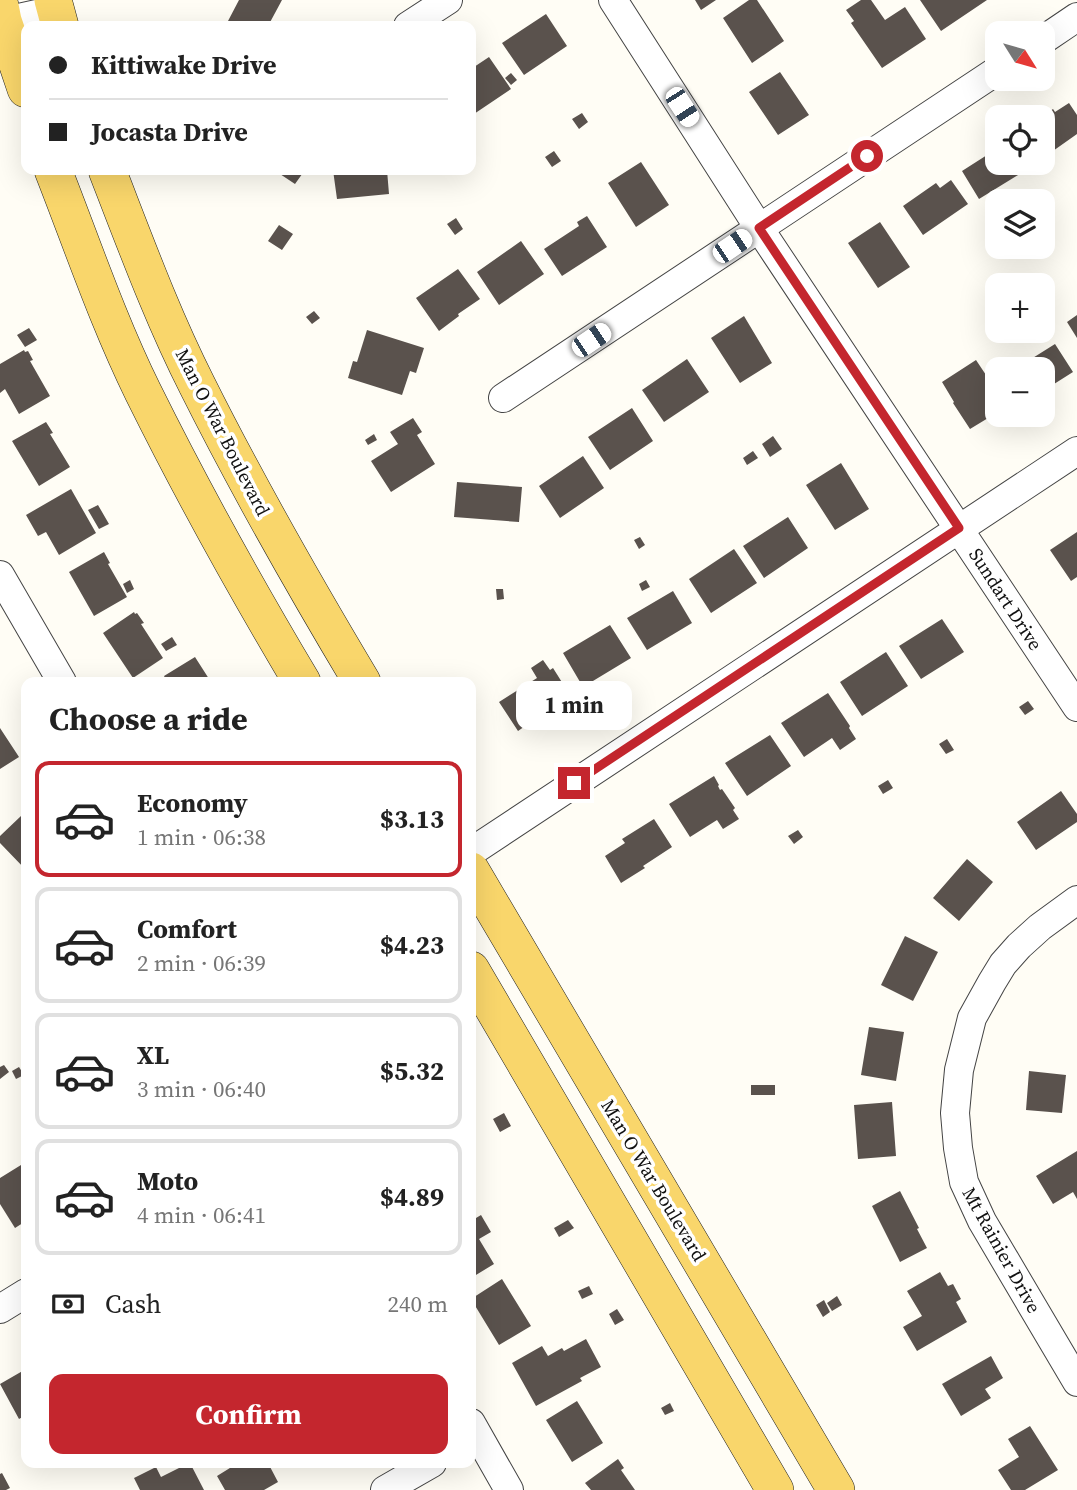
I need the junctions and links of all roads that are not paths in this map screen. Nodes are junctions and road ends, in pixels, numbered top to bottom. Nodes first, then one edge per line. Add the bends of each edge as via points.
1 (448, 0) edge
2 (613, 0) edge
3 (56, 12) edge
4 (1, 16) edge
5 (1077, 18) edge
6 (416, 21) edge
7 (1055, 32) edge
8 (21, 74) edge
9 (985, 79) edge
10 (55, 175) edge
11 (109, 175) edge
12 (759, 228) junction
13 (503, 398) dead end
14 (1077, 450) edge
15 (959, 528) junction
16 (0, 575) edge
17 (59, 677) edge
18 (299, 677) edge
19 (359, 677) edge
20 (1077, 707) edge
21 (476, 849) edge
22 (476, 879) edge
23 (1077, 900) edge
24 (476, 979) edge
25 (21, 1296) edge
26 (0, 1309) edge
27 (1077, 1382) edge
28 (476, 1438) edge
29 (423, 1468) edge
30 (385, 1490) edge
31 (509, 1490) edge
32 (775, 1490) edge
33 (836, 1490) edge

1 - 6 street
2 - 12 street, Sundart Drive
3 - 4 street
4 - 8 main road
5 - 7 street
9 - 12 street
10 - 18 main road via 142,391
11 - 19 main road, Man O War Boulevard via 158,302 196,384
12 - 13 street
12 - 15 street, Sundart Drive
14 - 15 street
15 - 20 street, Sundart Drive
15 - 21 street
16 - 17 street
22 - 33 main road, Man O War Boulevard
23 - 27 street, Mt Rainier Drive via 1019,946 992,982 972,1018 955,1113 964,1182 982,1221
24 - 32 main road
25 - 26 street
28 - 31 street
29 - 30 street

